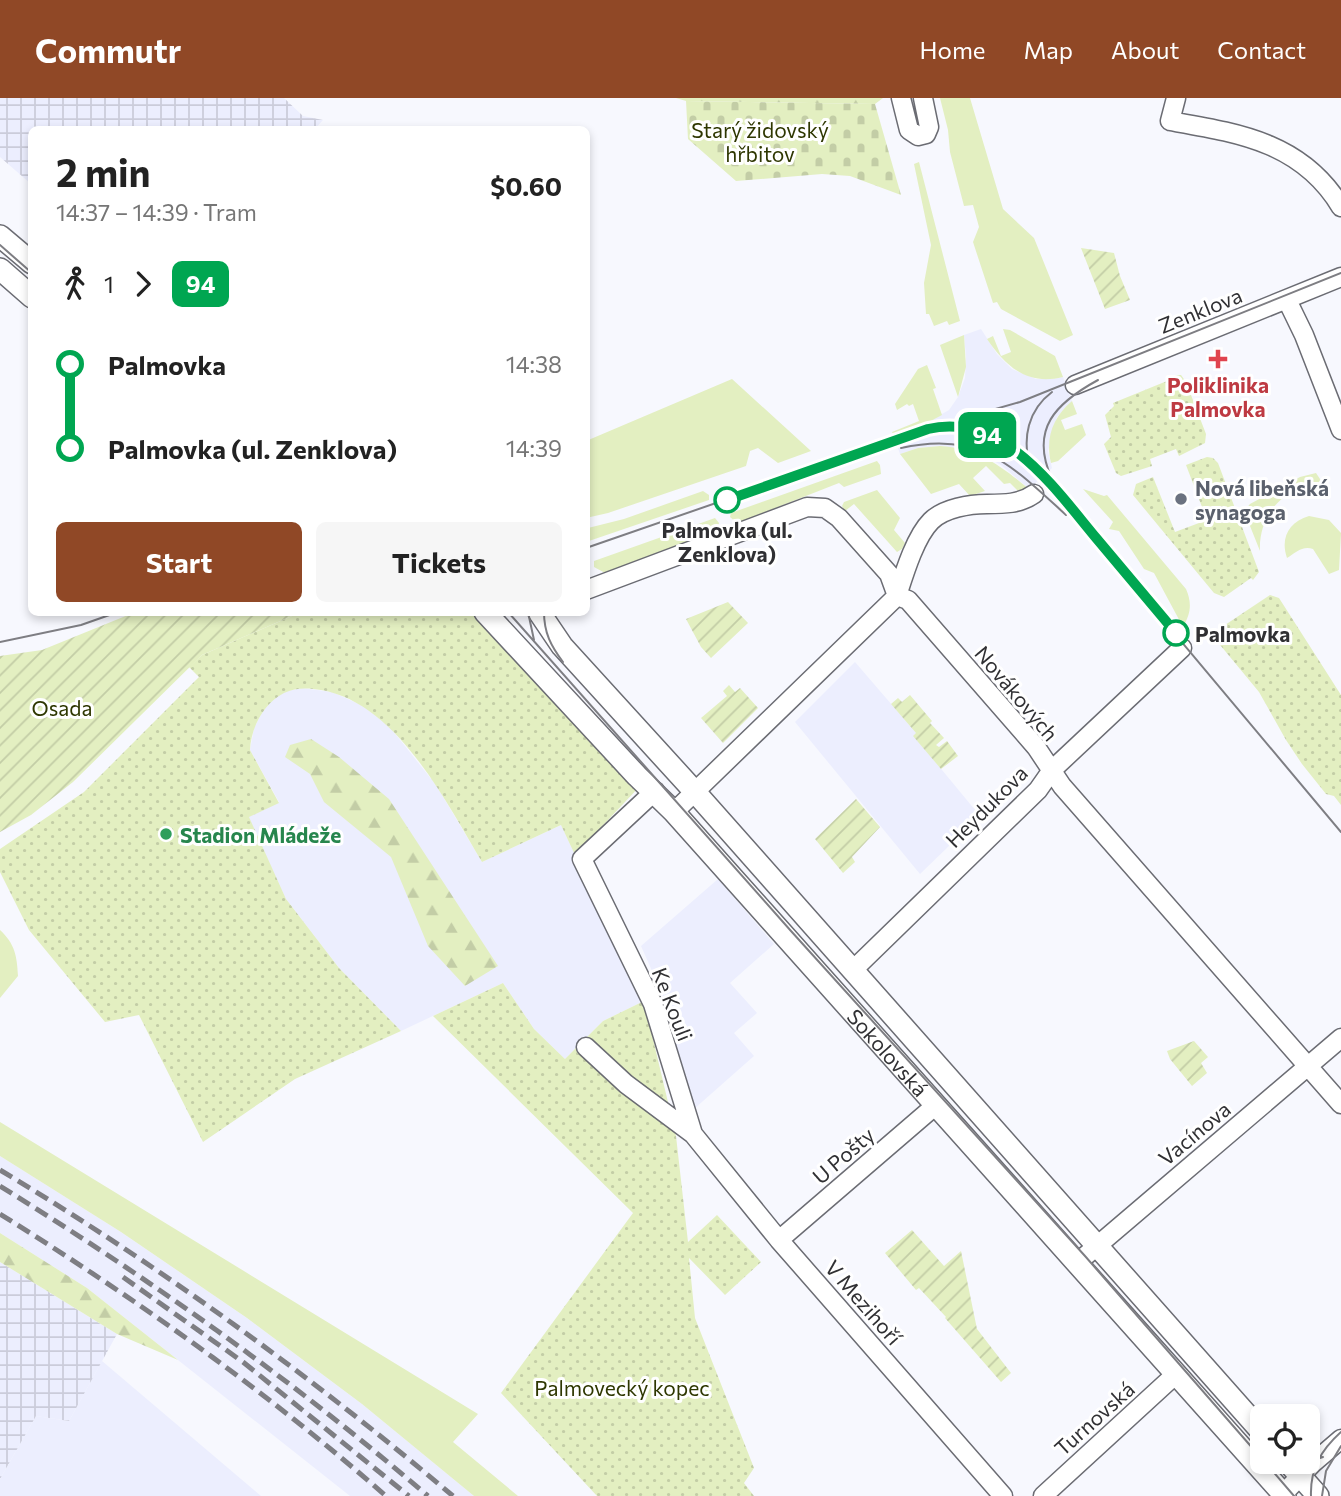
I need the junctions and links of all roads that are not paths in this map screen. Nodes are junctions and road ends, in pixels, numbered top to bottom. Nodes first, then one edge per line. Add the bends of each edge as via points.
1 (901, 98) edge
2 (923, 98) edge
3 (1176, 98) edge
4 (1341, 207) edge
5 (1, 239) edge
6 (28, 260) edge
7 (0, 269) edge
8 (1341, 278) edge
9 (28, 294) edge
10 (1287, 300) junction
11 (1075, 385) dead end
12 (1341, 430) edge
13 (1034, 494) dead end
14 (590, 588) edge
15 (897, 596) junction
16 (489, 616) edge
17 (542, 616) edge
18 (1182, 648) dead end
19 (1052, 770) junction
20 (655, 791) junction
21 (695, 792) junction
22 (674, 812) junction
23 (853, 970) junction
24 (1341, 1038) edge
25 (586, 1047) dead end
26 (1308, 1066) junction
27 (1341, 1104) edge
28 (936, 1105) junction
29 (693, 1134) junction
30 (779, 1240) junction
31 (1097, 1245) junction
32 (1077, 1263) junction
33 (1176, 1374) junction
34 (1250, 1419) edge
35 (1341, 1439) edge
36 (1320, 1453) edge
37 (1296, 1474) edge
38 (1304, 1474) edge
39 (1284, 1495) edge
40 (1003, 1496) edge
41 (1043, 1496) edge
42 (1318, 1496) edge

1 - 2 street via 909,130 918,136 926,134 929,127
3 - 4 street via 1170,121 1252,137 1282,149 1317,177
5 - 6 main road
7 - 9 main road
8 - 10 street, Zenklova
10 - 11 street, Zenklova
10 - 12 street
13 - 15 street via 1007,504 966,503 931,520
14 - 15 street, Novákových via 807,507 825,508 839,518 889,575
15 - 19 street, Novákových via 908,600
15 - 21 street
16 - 20 main road, Sokolovská
17 - 21 main road, Sokolovská via 562,646
18 - 19 street, Heydukova
19 - 23 street, Heydukova via 1038,790
19 - 26 street, Novákových
20 - 22 main road, Sokolovská
20 - 29 street, Ke Kouli via 582,859 653,1004
21 - 22 street
21 - 23 main road, Sokolovská
22 - 28 main road, Sokolovská
23 - 31 main road, Sokolovská
24 - 26 street, Vacínova
25 - 29 street
26 - 27 street, Novákových
26 - 31 street, Vacínova
28 - 30 street, U Pošty
28 - 32 main road, Sokolovská
29 - 30 street, V Mezihoří
30 - 40 street, V Mezihoří
31 - 32 street, Vacínova
31 - 34 main road, Sokolovská
32 - 33 main road, Sokolovská
33 - 39 main road, Sokolovská
33 - 41 street, Turnovská
35 - 36 street
37 - 39 street
38 - 42 main road

